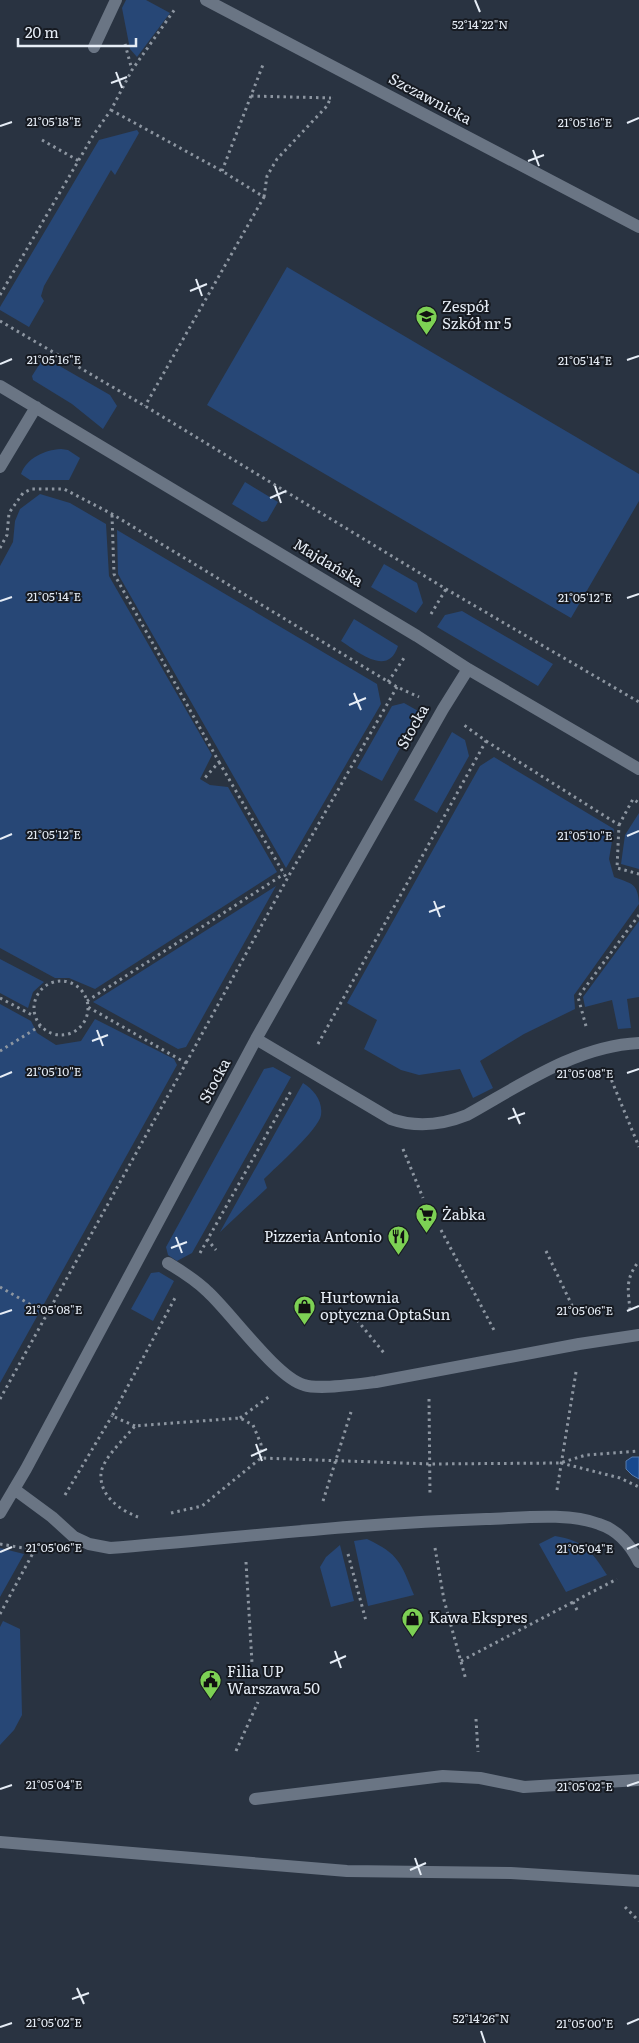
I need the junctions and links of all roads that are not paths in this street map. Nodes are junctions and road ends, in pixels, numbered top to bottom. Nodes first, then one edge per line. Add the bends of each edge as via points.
1 (116, 0) edge
2 (206, 0) edge
3 (94, 47) dead end
4 (639, 227) edge
5 (0, 386) edge
6 (36, 407) junction
7 (0, 467) edge
8 (468, 669) junction
9 (639, 769) edge
10 (256, 1040) junction
11 (639, 1043) edge
12 (168, 1263) dead end
13 (636, 1336) edge
14 (14, 1489) junction
15 (0, 1513) edge
16 (639, 1562) edge
17 (639, 1780) edge
18 (255, 1799) dead end
19 (0, 1842) edge
20 (639, 1881) edge

1 - 3 street
2 - 4 street, Szczawnicka
5 - 6 street, Majdańska
6 - 7 street
6 - 8 street, Majdańska
8 - 9 street, Majdańska
8 - 10 street, Stocka via 442,709
10 - 11 street via 406,1125 450,1122 567,1060 599,1049
10 - 14 street, Stocka
12 - 13 street via 209,1292 274,1364 304,1386 360,1384
14 - 15 street, Stocka
14 - 16 street via 74,1537 110,1548 430,1521 554,1518 578,1519 615,1532 627,1542
17 - 18 street via 524,1787 480,1778 443,1776
19 - 20 street via 347,1871 511,1873

